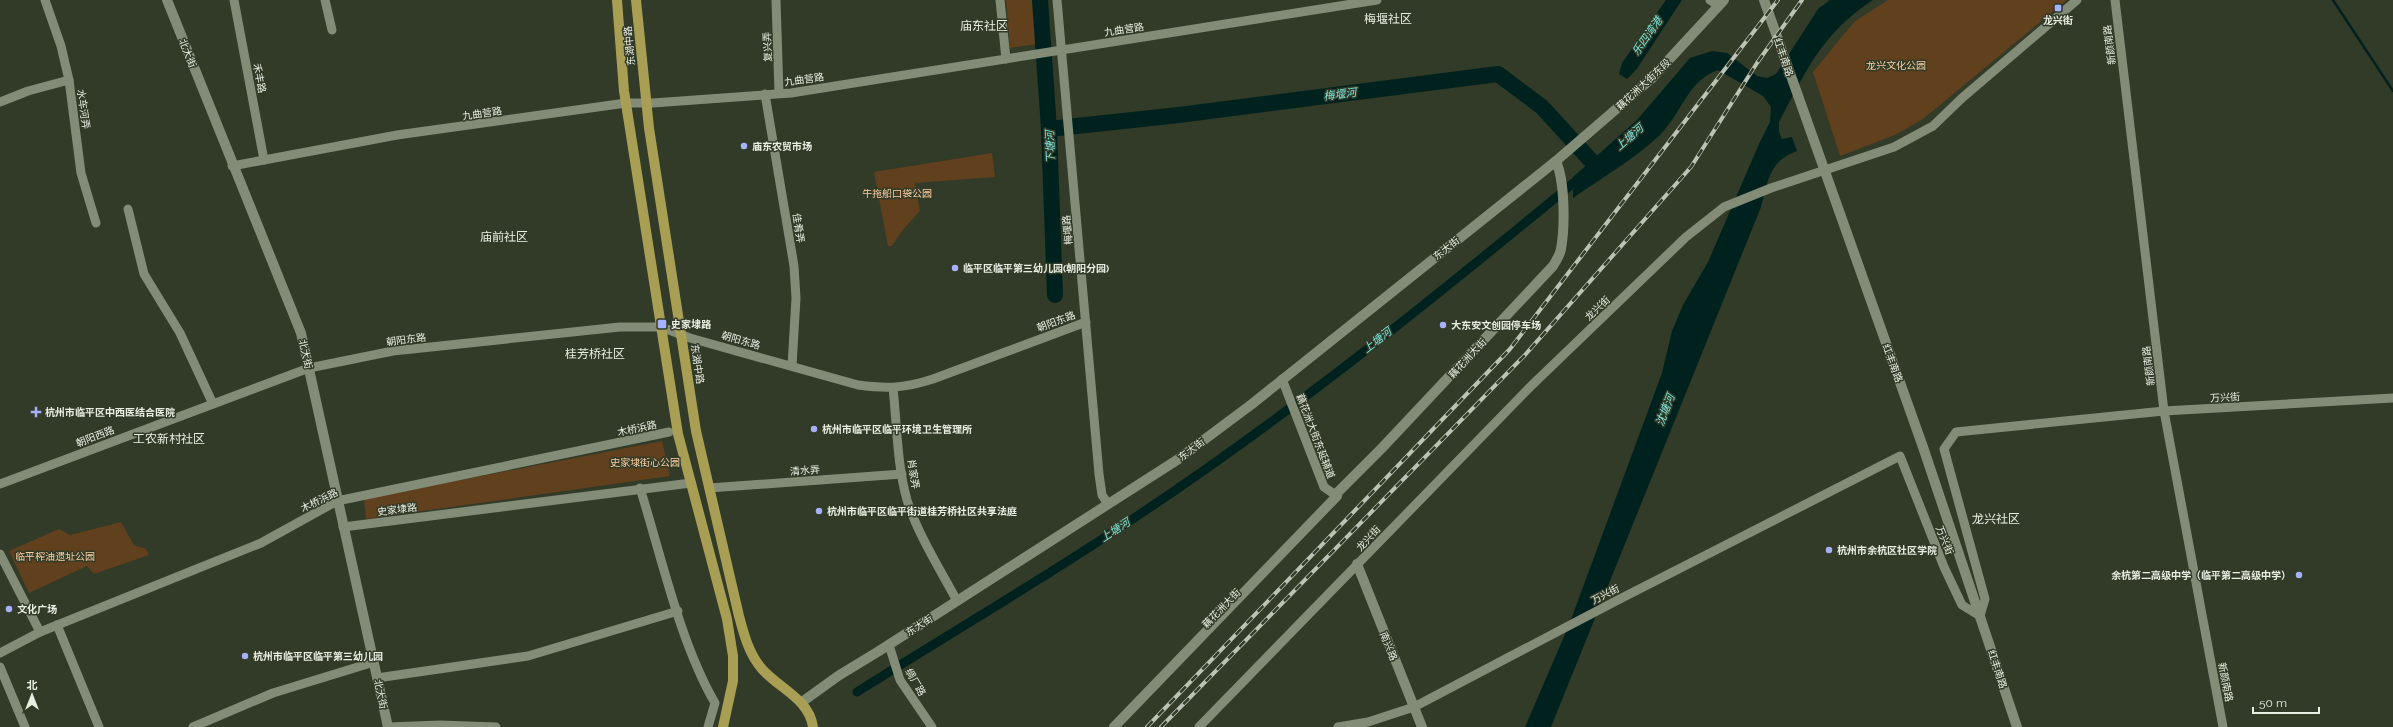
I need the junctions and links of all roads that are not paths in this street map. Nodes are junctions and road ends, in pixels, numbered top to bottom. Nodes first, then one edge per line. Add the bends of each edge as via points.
1 (45, 0) edge
2 (166, 0) edge
3 (234, 0) edge
4 (325, 0) edge
5 (617, 0) edge
6 (636, 0) edge
7 (776, 0) edge
8 (1000, 0) edge
9 (1057, 0) edge
10 (1377, 0) edge
11 (1710, 0) edge
12 (1764, 0) edge
13 (2077, 0) edge
14 (2115, 0) edge
15 (1722, 3) edge
16 (332, 30) dead end
17 (1062, 50) junction
18 (1009, 59) junction
19 (69, 80) junction
20 (766, 94) junction
21 (779, 94) junction
22 (0, 102) edge
23 (626, 103) junction
24 (646, 103) junction
25 (264, 160) junction
26 (1556, 161) junction
27 (232, 166) junction
28 (128, 209) dead end
29 (96, 222) dead end
30 (1086, 322) junction
31 (661, 328) junction
32 (681, 335) junction
33 (792, 366) junction
34 (309, 368) junction
35 (1282, 379) junction
36 (893, 388) junction
37 (2393, 398) edge
38 (213, 404) junction
39 (2164, 411) junction
40 (669, 432) dead end
41 (902, 474) junction
42 (691, 483) junction
43 (0, 484) edge
44 (640, 488) junction
45 (709, 488) junction
46 (1336, 494) junction
47 (338, 501) junction
48 (1108, 504) junction
49 (343, 527) junction
50 (0, 554) edge
51 (1357, 564) junction
52 (957, 601) junction
53 (678, 611) junction
54 (1980, 616) junction
55 (57, 625) junction
56 (40, 632) junction
57 (889, 645) junction
58 (0, 653) edge
59 (374, 662) junction
60 (0, 667) edge
61 (377, 678) junction
62 (802, 702) junction
63 (1414, 708) junction
64 (199, 726) edge
65 (1201, 726) edge
66 (25, 727) edge
67 (99, 727) edge
68 (388, 727) edge
69 (496, 727) edge
70 (708, 727) edge
71 (723, 727) edge
72 (813, 727) edge
73 (932, 727) edge
74 (1106, 727) edge
75 (1114, 727) edge
76 (1338, 727) edge
77 (1422, 727) edge
78 (2017, 727) edge
79 (2223, 727) edge

1 - 19 street, 水车河弄 via 61,46
2 - 27 street, 北大街
3 - 25 street, 禾丰路
4 - 16 street
5 - 23 main road, 东湖中路
6 - 24 main road, 东湖中路
7 - 21 street, 复兴弄
8 - 18 street
9 - 17 street, 梅堰路
10 - 17 street, 九曲营路
11 - 15 street
12 - 54 street, 红丰南路
13 - 51 street, 龙兴街 via 1933,126 1894,147 1724,207 1686,237 1536,382
14 - 39 street, 新颜南路
15 - 26 street, 藕花洲大街东段 via 1651,79
17 - 18 street, 九曲营路
17 - 30 street, 梅堰路
18 - 21 street, 九曲营路
19 - 22 street via 28,90
19 - 29 street, 水车河弄 via 81,173
20 - 21 street, 九曲营路
20 - 24 street, 九曲营路
20 - 33 street, 佳肴弄 via 794,266 796,298
23 - 24 street, 九曲营路
23 - 25 street, 九曲营路 via 397,135
23 - 31 main road, 东湖中路
24 - 32 main road, 东湖中路
25 - 27 street, 九曲营路
26 - 35 street, 东大街
26 - 46 street, 藕花洲大街 via 1561,173 1562,213 1561,250 1554,266
27 - 34 street, 北大街 via 302,333
28 - 38 street via 144,274 180,333
30 - 36 street, 朝阳东路 via 933,379 909,387
30 - 48 street, 梅堰路 via 1099,474 1102,495
31 - 32 street, 朝阳东路
31 - 34 street, 朝阳东路 via 620,327 401,350
31 - 42 main road, 东湖中路 via 678,434
32 - 33 street, 朝阳东路
32 - 45 main road, 东湖中路 via 696,431
33 - 36 street, 朝阳东路 via 858,385
34 - 38 street, 朝阳西路
34 - 47 street, 北大街
35 - 46 street, 藕花洲大街东延辅道 via 1324,487
35 - 48 street, 东大街 via 1177,460
36 - 41 street, 肖家弄
37 - 39 street, 万兴街
38 - 43 street, 朝阳西路
39 - 54 street, 万兴街 via 1956,432 1944,449 1985,599
39 - 79 street, 新颜南路
40 - 47 street, 木桥浜路
41 - 45 street, 清水弄
41 - 52 street, 肖家弄 via 907,500 918,526
42 - 44 street, 史家埭路
42 - 71 main road, 东湖中路 via 727,619 733,656 733,681
44 - 49 street, 史家埭路
44 - 53 street
45 - 62 main road, 东湖中路 via 747,644 762,668 784,690
46 - 74 street, 藕花洲大街
46 - 75 street, 藕花洲大街
47 - 49 street, 北大街
47 - 55 street, 木桥浜路 via 261,543
48 - 52 street, 东大街
49 - 59 street, 北大街
50 - 56 street
51 - 63 street, 南兴路
51 - 65 street, 龙兴街
52 - 57 street, 东大街
53 - 61 street via 528,656
53 - 70 street via 703,683 715,703
54 - 63 street, 万兴街 via 1962,605 1944,567 1900,456 1554,633
54 - 78 street, 红丰南路
55 - 56 street, 木桥浜路
55 - 67 street
56 - 58 street, 木桥浜路
57 - 62 street, 东大街 via 838,676
57 - 73 street, 绸厂路 via 900,680
59 - 61 street, 北大街
59 - 64 street via 273,693
60 - 66 street
61 - 68 street, 北大街
62 - 72 main road via 811,716
63 - 76 street, 万兴街 via 1368,722
63 - 77 street, 南兴路
68 - 69 street

